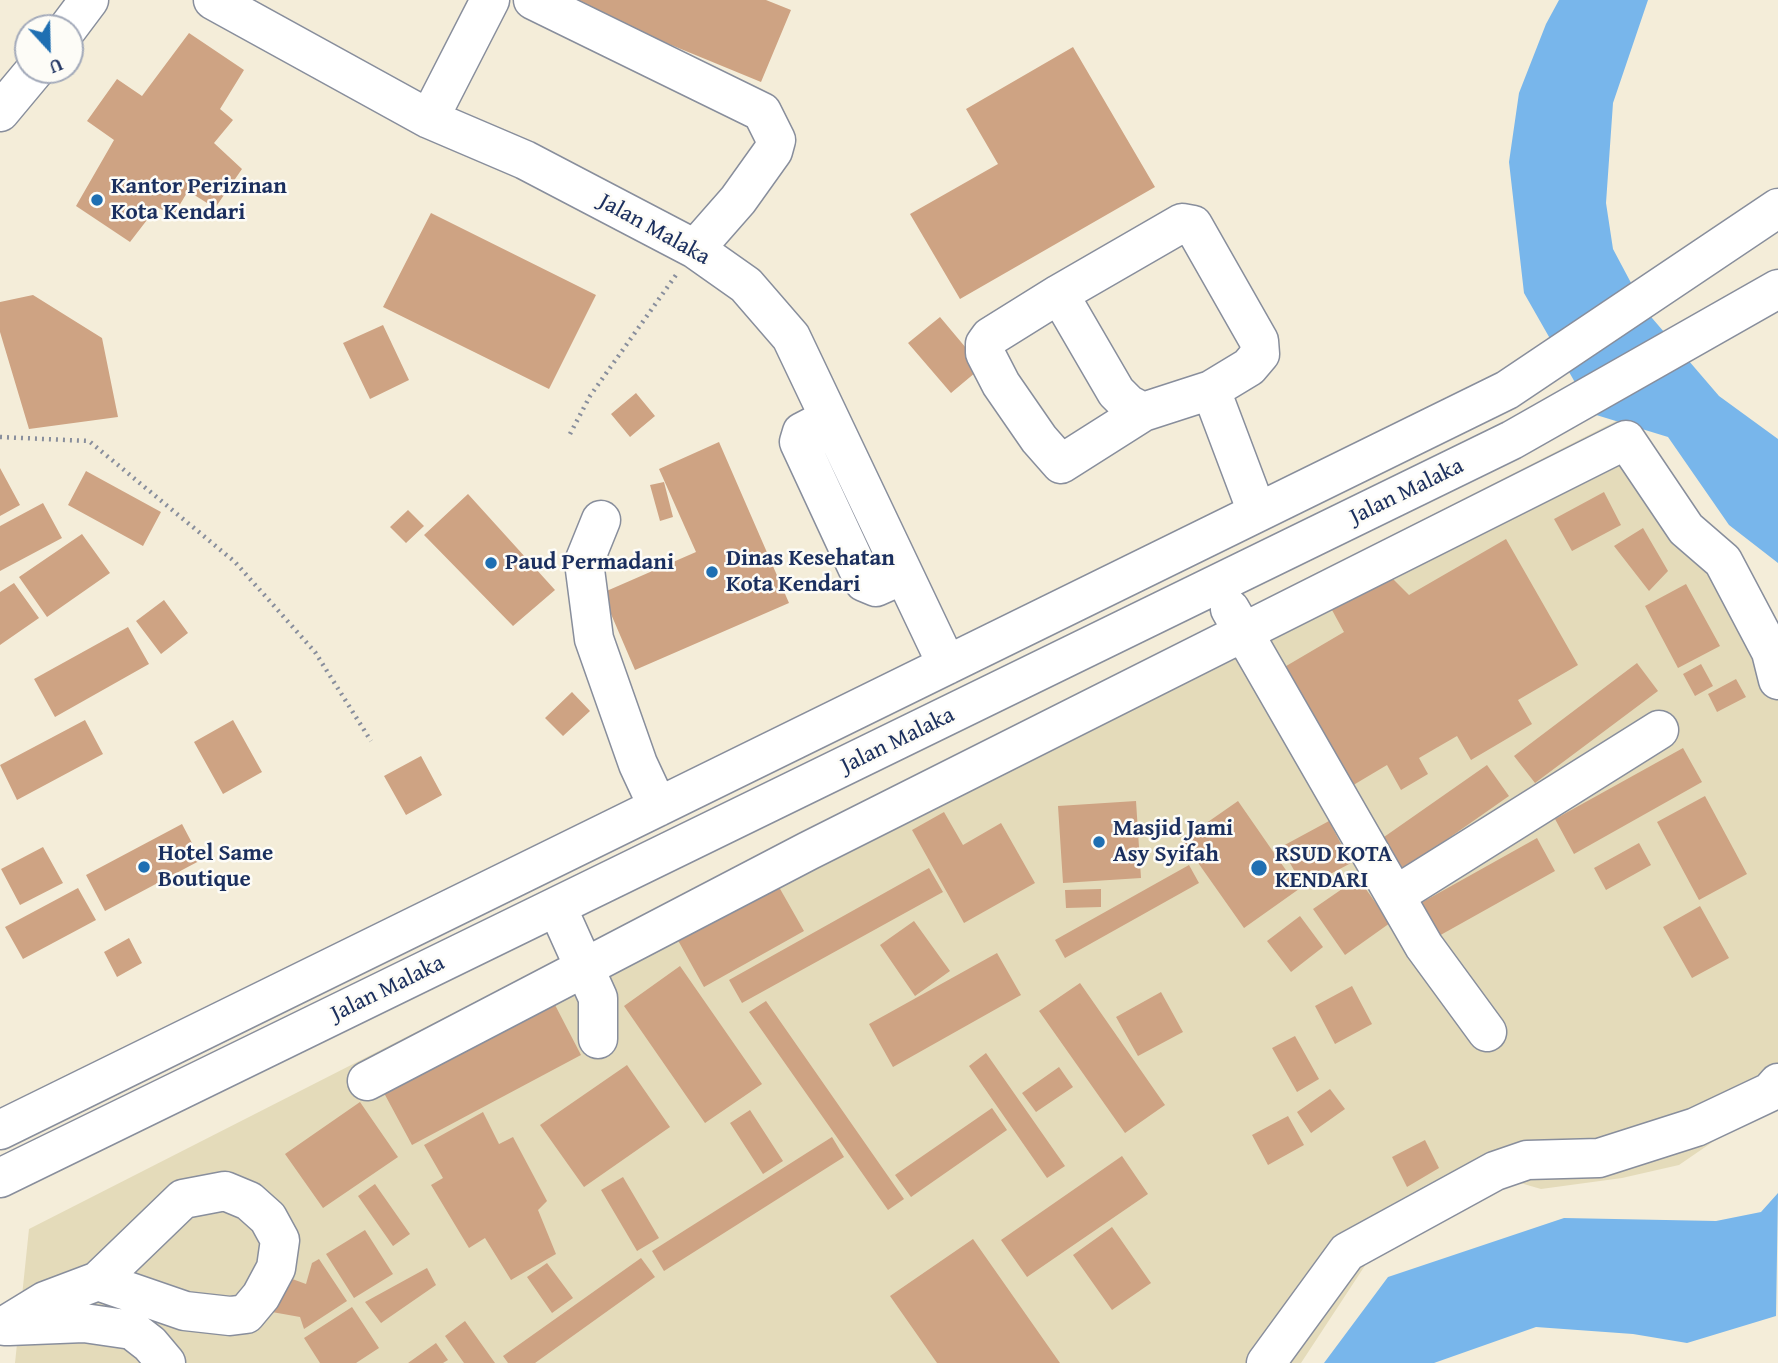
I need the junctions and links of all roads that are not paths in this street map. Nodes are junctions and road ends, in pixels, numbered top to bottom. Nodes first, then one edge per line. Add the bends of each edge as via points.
1 (213, 0) edge
2 (489, 0) edge
3 (533, 0) edge
4 (23, 84) edge
5 (0, 112) edge
6 (429, 119) junction
7 (1778, 208) edge
8 (695, 249) junction
9 (1778, 289) edge
10 (1059, 294) junction
11 (1211, 390) junction
12 (1143, 412) junction
13 (1257, 512) junction
14 (601, 520) dead end
15 (1216, 585) junction
16 (1104, 588) junction
17 (1123, 630) junction
18 (1242, 631) junction
19 (947, 665) junction
20 (1778, 680) edge
21 (1659, 730) dead end
22 (658, 807) junction
23 (1396, 895) junction
24 (557, 907) junction
25 (585, 969) junction
26 (1487, 1032) dead end
27 (598, 1039) dead end
28 (367, 1081) dead end
29 (1778, 1083) edge
30 (0, 1129) edge
31 (4, 1177) edge
32 (98, 1281) dead end
33 (2, 1326) edge
34 (166, 1363) edge
35 (1266, 1363) edge

1 - 6 street, Jalan Malaka
2 - 6 street
3 - 8 street via 762,112 776,140 773,151
4 - 5 street
6 - 8 street, Jalan Malaka via 525,160
7 - 13 street, Jalan Malaka via 1507,390
8 - 19 street, Jalan Malaka via 746,285 791,337
9 - 15 street, Jalan Malaka via 1512,440
10 - 11 street via 1182,223 1192,225 1259,341 1260,354 1249,367
10 - 12 street via 1116,392
10 - 12 street via 985,344 985,354 1001,384 1039,439 1061,464
11 - 12 street
11 - 13 street
13 - 16 street, Jalan Malaka
14 - 22 street via 584,562 594,639
15 - 17 street, Jalan Malaka
15 - 18 street
16 - 17 street
16 - 19 street, Jalan Malaka
17 - 24 street, Jalan Malaka
18 - 20 street via 1626,440 1686,529 1723,561 1771,652
18 - 23 street
18 - 25 street
19 - 22 street, Jalan Malaka
21 - 23 street
22 - 30 street, Jalan Malaka
23 - 26 street via 1424,946
24 - 25 street
24 - 31 street, Jalan Malaka
25 - 27 street via 598,998
25 - 28 street
29 - 35 street via 1770,1092 1696,1127 1599,1158 1527,1160 1495,1171 1347,1252
32 - 33 street via 45,1301
33 - 34 street via 84,1323 132,1330

